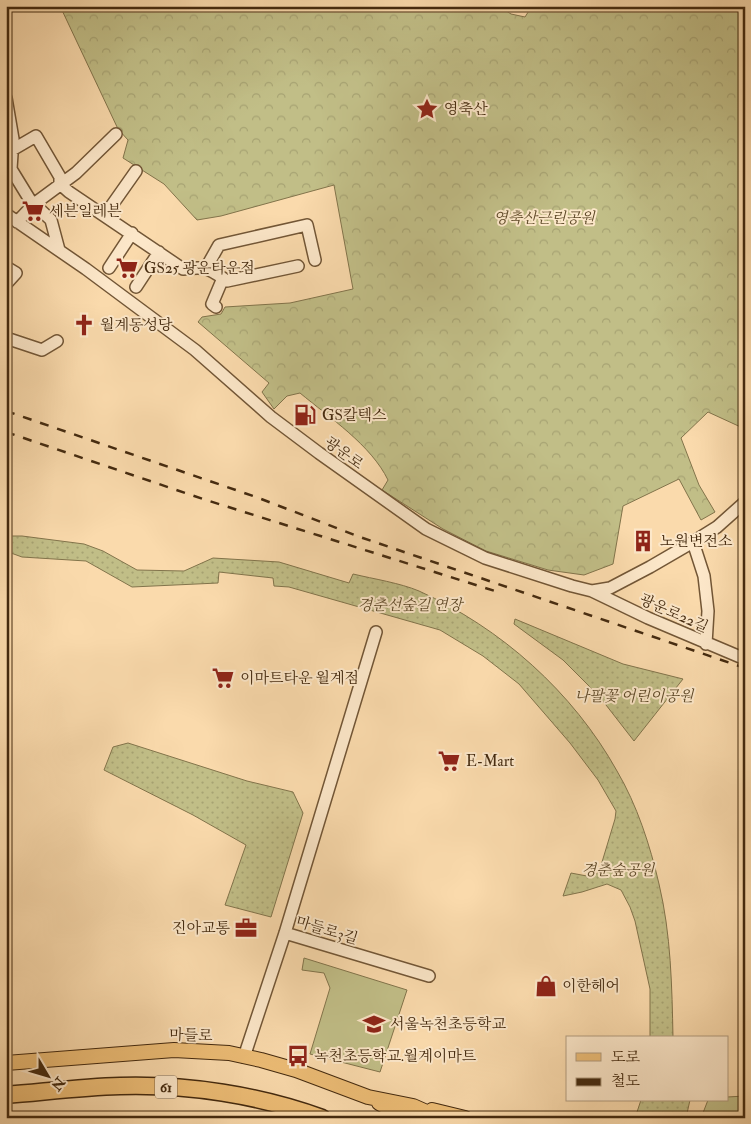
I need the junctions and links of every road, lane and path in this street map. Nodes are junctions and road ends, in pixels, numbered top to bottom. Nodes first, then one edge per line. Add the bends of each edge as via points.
1 (6, 98) edge
2 (116, 134) dead end
3 (10, 156) edge
4 (136, 171) dead end
5 (60, 184) junction
6 (34, 204) junction
7 (6, 214) edge
8 (105, 215) junction
9 (17, 222) junction
10 (132, 233) junction
11 (59, 250) junction
12 (160, 252) junction
13 (315, 260) dead end
14 (298, 266) dead end
15 (6, 267) edge
16 (109, 268) dead end
17 (206, 268) junction
18 (223, 278) junction
19 (6, 284) edge
20 (136, 287) dead end
21 (216, 307) dead end
22 (6, 338) edge
23 (57, 340) dead end
24 (745, 502) edge
25 (693, 542) junction
26 (592, 591) junction
27 (376, 632) dead end
28 (706, 644) junction
29 (745, 660) edge
30 (285, 933) junction
31 (429, 976) dead end
32 (244, 1057) junction
33 (6, 1063) edge
34 (6, 1095) edge
35 (409, 1112) edge
36 (322, 1118) edge
37 (440, 1118) edge
38 (465, 1118) edge

1 - 3 street via 13,140
2 - 5 street
3 - 5 street via 36,136 60,177
3 - 6 street via 11,169
4 - 8 street
5 - 6 street
5 - 8 street
6 - 9 street
6 - 11 street via 51,220
7 - 9 street, 광운로
8 - 10 street
9 - 11 street, 광운로
10 - 12 street
10 - 16 street
11 - 26 street, 광운로 via 195,350 271,417 426,529 485,558
12 - 17 street via 184,269
12 - 20 street
13 - 17 street via 307,225 219,245
14 - 18 street via 227,281
15 - 19 street via 16,274
17 - 18 street
18 - 21 street via 212,304
22 - 23 street via 44,353
24 - 25 street via 717,527
25 - 26 street via 610,588
25 - 28 street via 704,576 708,611
26 - 28 street, 광운로22길
27 - 30 street
28 - 29 street, 광운로22길
30 - 31 street, 마들로3길
30 - 32 street, 마들로3길
32 - 33 main road, 마들로 via 174,1050
32 - 35 main road, 마들로 via 296,1070
34 - 36 highway, 61 via 114,1086 167,1087 256,1099
35 - 37 main road, 마들로
35 - 38 main road

